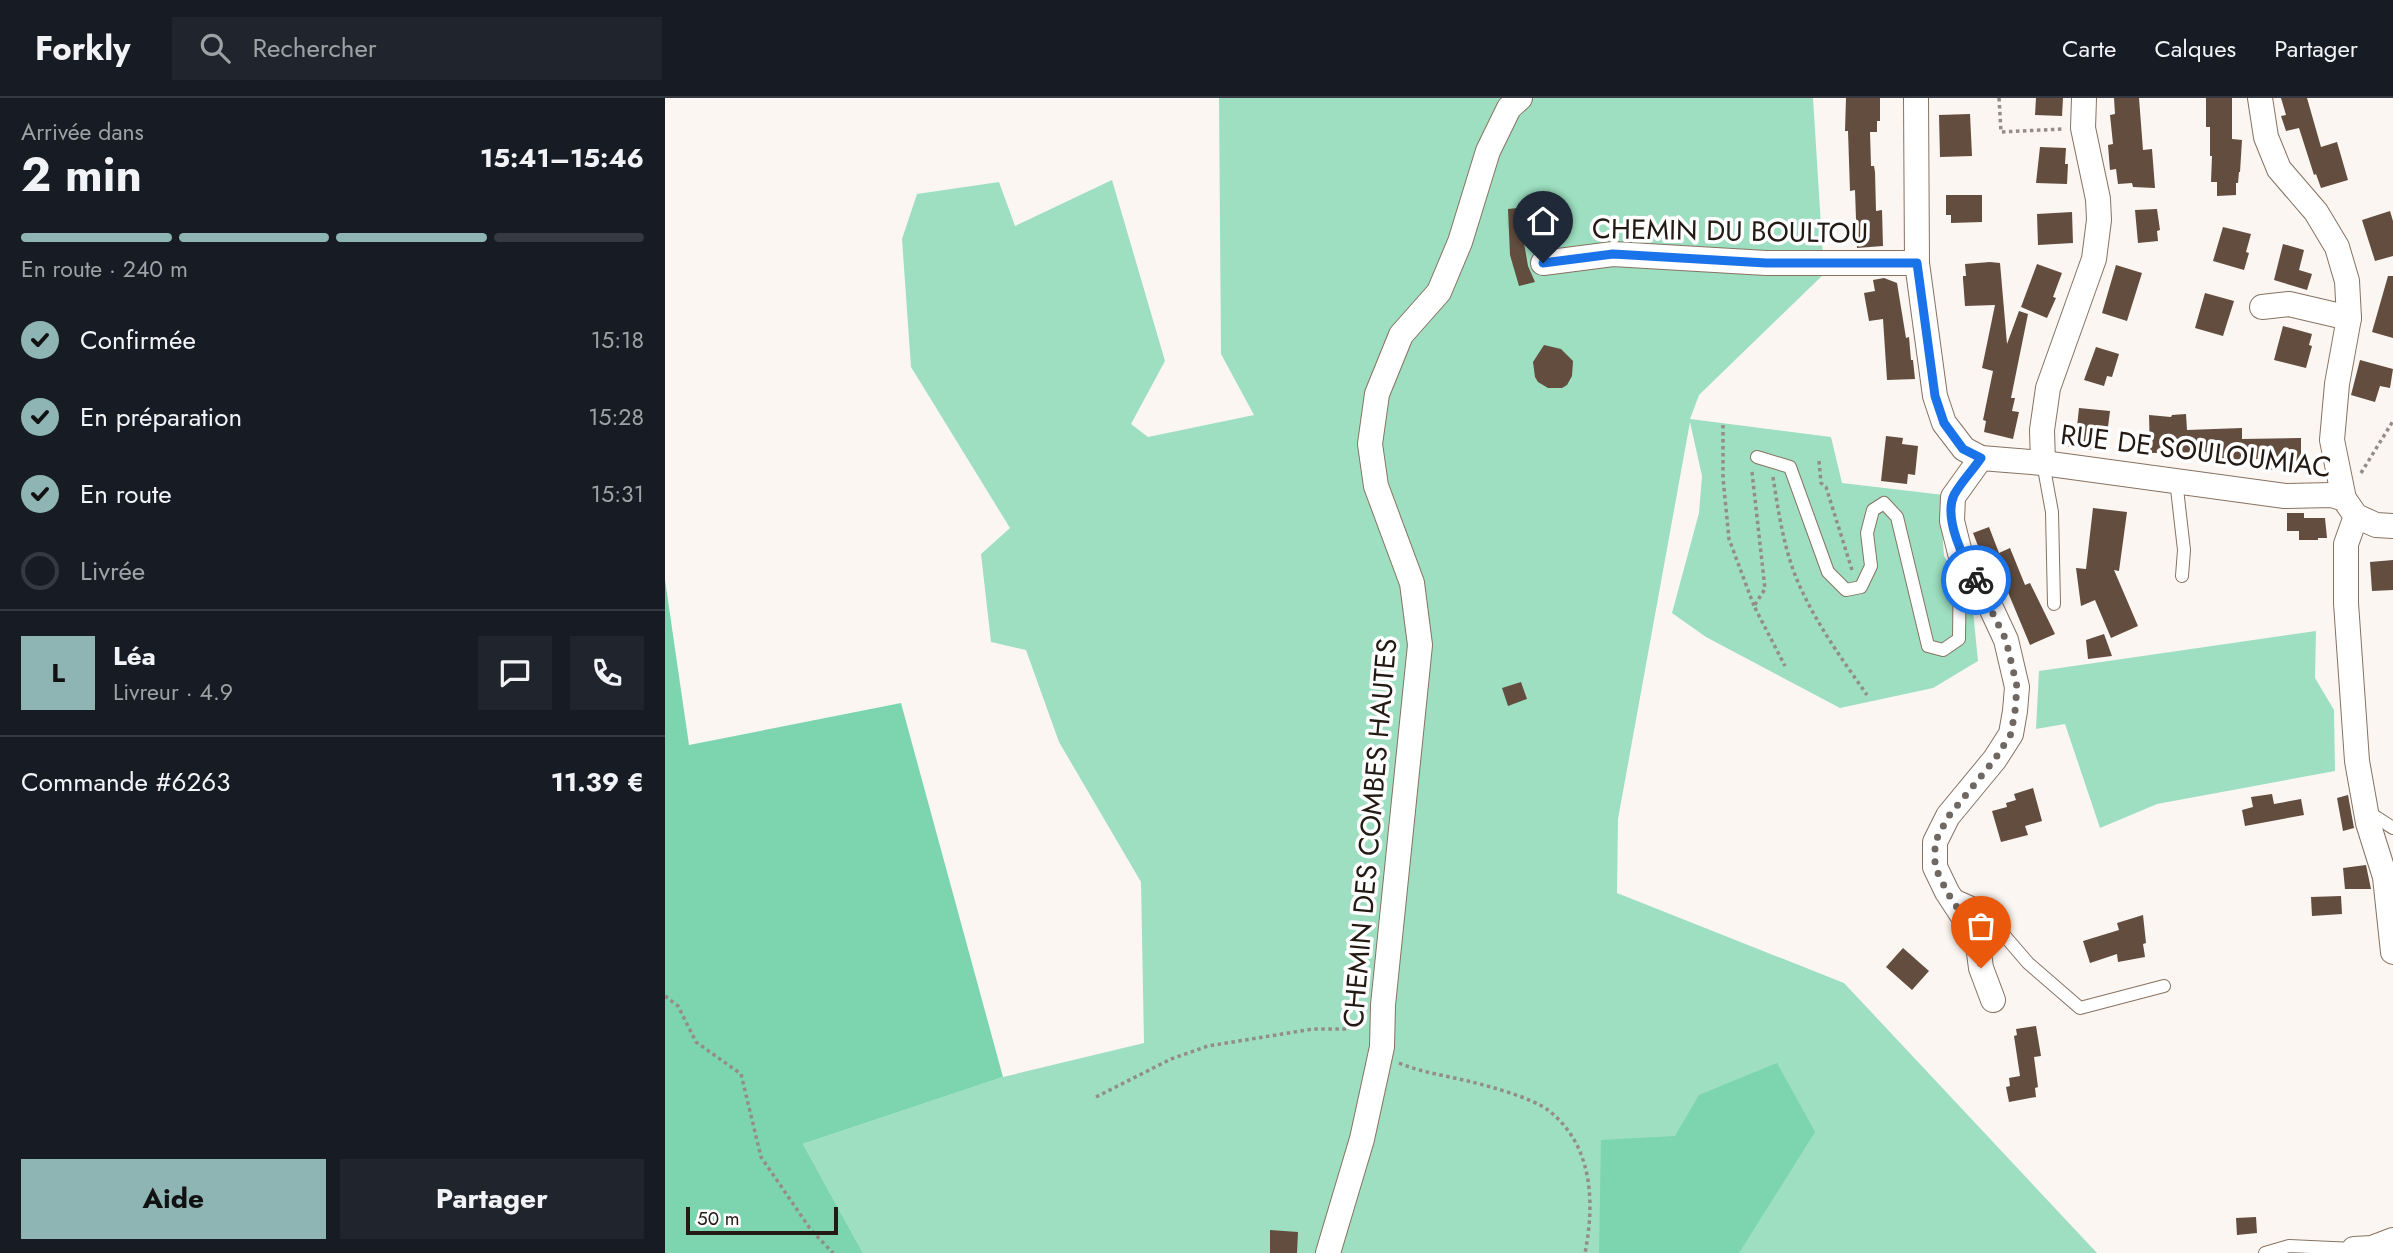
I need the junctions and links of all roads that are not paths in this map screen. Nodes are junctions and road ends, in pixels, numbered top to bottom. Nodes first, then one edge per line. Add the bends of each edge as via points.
1 (1520, 98) edge
2 (1916, 98) edge
3 (2084, 98) edge
4 (2260, 98) edge
5 (1543, 263) dead end
6 (1917, 263) junction
7 (2262, 307) dead end
8 (2350, 318) junction
9 (1756, 457) road end
10 (1981, 458) junction
11 (2042, 463) junction
12 (2176, 480) junction
13 (2350, 508) junction
14 (2393, 526) edge
15 (1960, 553) junction
16 (2182, 576) dead end
17 (2054, 604) dead end
18 (2365, 810) junction
19 (2393, 828) edge
20 (1947, 892) junction
21 (2393, 953) edge
22 (2164, 986) dead end
23 (1993, 1000) dead end
24 (2393, 1240) edge
25 (1331, 1243) edge
26 (2352, 1251) edge
27 (2265, 1253) edge

1 - 25 street, CHEMIN DES COMBES HAUTES via 1509,108 1488,151 1439,292 1401,335 1377,394 1370,444 1376,486 1412,583 1420,645 1382,1047 1362,1139
2 - 6 street
3 - 11 street via 2083,128 2099,220 2094,259 2048,388
4 - 8 street via 2266,137 2279,169 2316,212 2337,247 2347,281
5 - 6 street, CHEMIN DU BOULTOU via 1613,254 1766,263
6 - 10 street via 1935,396 1944,423 1963,449
7 - 8 street via 2289,304
8 - 13 street via 2332,439
9 - 15 lane via 1790,467 1828,572 1846,590 1861,587 1871,566 1867,533 1873,510 1884,503 1897,517 1928,646 1943,650 1959,639
10 - 11 street, RUE DE SOULOUMIAC
10 - 15 street via 1953,497 1952,521
11 - 12 street, RUE DE SOULOUMIAC
11 - 17 lane via 2052,512
12 - 13 street, RUE DE SOULOUMIAC via 2285,496 2332,495
12 - 16 lane via 2184,550
13 - 14 street, RUE DE SOULOUMIAC via 2376,525
13 - 18 street via 2346,603
15 - 20 street via 2006,640 2017,687 2011,734 1948,817 1935,842 1935,867
18 - 19 lane
18 - 21 street via 2385,877
20 - 22 lane via 1979,906 2028,963 2080,1008
20 - 23 street via 1977,938 1981,968
24 - 26 street
26 - 27 lane via 2289,1246

